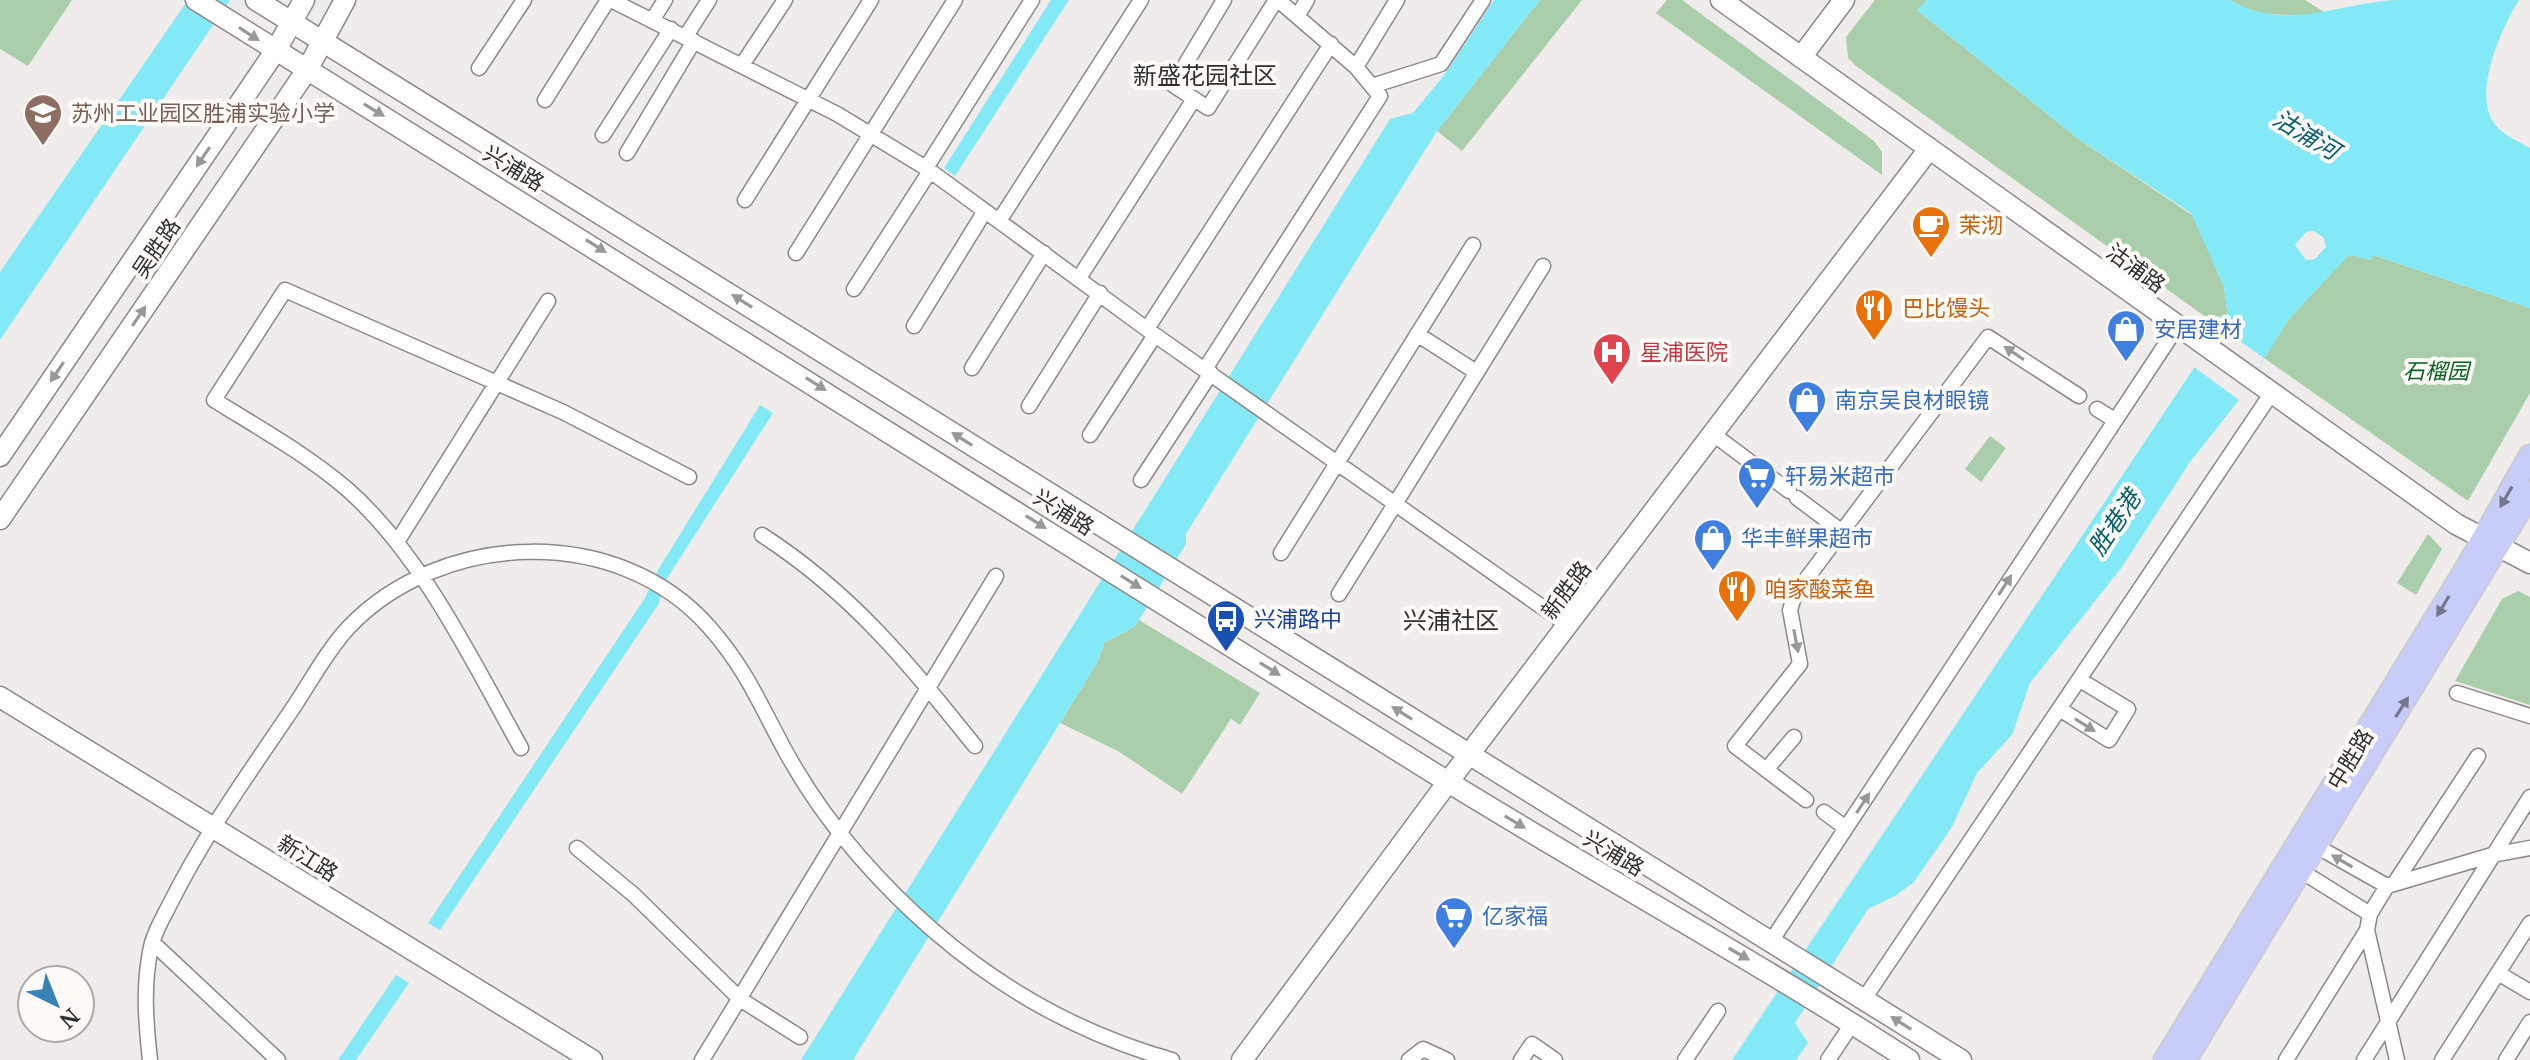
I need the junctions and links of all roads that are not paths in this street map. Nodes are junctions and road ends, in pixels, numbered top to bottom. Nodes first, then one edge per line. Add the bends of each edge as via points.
1 (196, 0) edge
2 (256, 0) edge
3 (304, 0) edge
4 (345, 0) edge
5 (524, 0) edge
6 (610, 0) edge
7 (665, 0) edge
8 (709, 0) edge
9 (785, 0) edge
10 (871, 0) edge
11 (955, 0) edge
12 (1032, 0) edge
13 (1141, 0) edge
14 (1224, 0) edge
15 (1277, 0) edge
16 (1307, 0) edge
17 (1397, 0) edge
18 (1483, 0) edge
19 (1721, 0) edge
20 (1844, 0) edge
21 (1298, 15) junction
22 (653, 19) junction
23 (293, 22) junction
24 (671, 29) junction
25 (690, 39) junction
26 (324, 43) junction
27 (1331, 44) junction
28 (276, 50) junction
29 (1802, 56) junction
30 (742, 65) junction
31 (1356, 67) junction
32 (479, 68) dead end
33 (307, 70) junction
34 (1375, 85) junction
35 (806, 98) junction
36 (1194, 99) junction
37 (545, 100) dead end
38 (870, 132) junction
39 (603, 135) dead end
40 (1929, 149) junction
41 (627, 153) dead end
42 (928, 169) junction
43 (745, 200) dead end
44 (985, 211) junction
45 (999, 221) junction
46 (1473, 245) dead end
47 (796, 253) dead end
48 (1044, 253) junction
49 (1543, 266) dead end
50 (1079, 278) junction
51 (854, 289) dead end
52 (1100, 293) junction
53 (548, 301) dead end
54 (914, 326) dead end
55 (2177, 327) junction
56 (1151, 332) junction
57 (1417, 334) junction
58 (972, 368) dead end
59 (1476, 372) junction
60 (1213, 374) junction
61 (496, 383) junction
62 (2271, 394) junction
63 (2079, 396) dead end
64 (1029, 406) dead end
65 (2097, 409) dead end
66 (2113, 419) junction
67 (1713, 434) junction
68 (1090, 435) dead end
69 (0, 456) edge
70 (2530, 456) edge
71 (1337, 462) junction
72 (689, 477) dead end
73 (1141, 480) dead end
74 (2530, 493) edge
75 (1396, 503) junction
76 (0, 519) edge
77 (1841, 531) junction
78 (762, 535) dead end
79 (397, 542) junction
80 (2491, 543) junction
81 (1281, 553) dead end
82 (2530, 563) edge
83 (996, 576) dead end
84 (421, 577) junction
85 (1339, 594) dead end
86 (1569, 626) junction
87 (2080, 680) junction
88 (929, 688) junction
89 (2457, 693) dead end
90 (0, 697) edge
91 (2061, 710) junction
92 (2530, 716) edge
93 (1794, 737) dead end
94 (975, 746) dead end
95 (521, 748) dead end
96 (1470, 753) junction
97 (2478, 756) dead end
98 (1766, 770) junction
99 (1448, 782) junction
100 (2530, 797) edge
101 (1806, 800) dead end
102 (1824, 812) dead end
103 (213, 828) junction
104 (1846, 828) junction
105 (841, 834) junction
106 (577, 848) dead end
107 (2530, 848) edge
108 (2492, 855) junction
109 (2304, 856) junction
110 (2390, 885) junction
111 (2370, 914) junction
112 (2530, 923) edge
113 (2367, 930) junction
114 (1772, 940) junction
115 (152, 942) junction
116 (2498, 973) junction
117 (2530, 992) edge
118 (740, 999) junction
119 (1864, 999) junction
120 (1718, 1011) dead end
121 (2388, 1021) junction
122 (2530, 1022) edge
123 (1852, 1024) junction
124 (800, 1037) dead end
125 (150, 1060) edge
126 (278, 1060) edge
127 (592, 1060) edge
128 (702, 1060) edge
129 (1172, 1060) edge
130 (1242, 1060) edge
131 (1409, 1060) edge
132 (1447, 1060) edge
133 (1521, 1060) edge
134 (1555, 1060) edge
135 (1685, 1060) edge
136 (1828, 1060) edge
137 (1909, 1060) edge
138 (1961, 1060) edge
139 (2165, 1060) edge
140 (2185, 1060) edge
141 (2286, 1060) edge
142 (2364, 1060) edge
143 (2397, 1060) edge
144 (2442, 1060) edge
145 (2506, 1060) edge

1 -> 28 main road, 兴浦路
2 - 23 main road, 兴浦路
3 - 23 main road, 吴胜路
4 - 26 main road, 吴胜路
5 - 32 street
6 - 22 street
6 - 37 street
7 - 22 street
8 - 25 street
9 - 30 street
10 - 35 street
11 - 38 street
12 - 42 street
13 - 45 street
14 - 36 street via 1173,85
15 - 21 street
15 - 36 street via 1208,108
16 - 21 street
17 - 31 street
18 - 34 street via 1441,64
19 - 29 main road, 沽浦路
20 - 29 main road
21 - 27 street
22 - 24 street
23 - 26 main road, 兴浦路
23 - 28 main road, 吴胜路
24 - 25 street
24 - 39 street
25 - 30 street
25 - 41 street
26 - 33 main road, 吴胜路
96 -> 26 main road, 兴浦路
27 - 31 street
27 - 56 street
28 - 33 main road, 兴浦路
28 -> 69 main road, 吴胜路
29 - 40 main road, 沽浦路
30 - 35 street
31 - 34 street
76 -> 33 main road, 吴胜路
33 -> 99 main road, 兴浦路
34 - 60 street via 1380,96
35 - 38 street
35 - 43 street
36 - 50 street
38 - 42 street
38 - 47 street
40 - 55 main road, 沽浦路
40 - 67 main road, 新胜路
42 - 44 street
42 - 51 street
44 - 45 street
44 - 54 street
45 - 48 street
46 - 57 street
48 - 50 street
48 - 58 street
49 - 59 street
50 - 52 street
52 - 56 street
52 - 64 street
53 - 61 street
55 - 62 main road, 沽浦路
55 - 66 street
56 - 60 street
56 - 68 street
57 - 59 street
57 - 71 street
59 - 75 street
60 - 71 street
60 - 73 street
61 - 72 street
61 - 79 street
61 - 79 street via 285,290 214,400 322,470
62 - 80 main road, 沽浦路
62 - 87 street
63 -> 77 street via 1988,337
65 - 66 street
104 -> 66 street
67 - 77 street
67 - 86 main road, 新胜路
70 -> 80 main road, 中胜路
71 - 75 street
71 - 81 street
74 - 80 main road, 中胜路
75 - 85 street
75 - 86 street
77 -> 98 street via 1795,594 1790,610 1800,664 1735,746
78 - 88 street via 821,577 879,629
79 - 84 street
80 - 82 main road, 沽浦路
80 - 109 main road, 中胜路
83 - 88 street
84 - 95 street
84 - 103 street via 348,629
84 - 105 street via 492,554 551,551 585,557 666,592 706,624 757,691 785,751
86 - 96 main road, 新胜路
87 - 91 street
91 -> 87 street via 2109,740 2128,709
88 - 94 street
88 - 105 street
89 - 92 street
90 - 103 main road, 新江路
91 - 119 street
93 - 98 street
96 - 99 main road, 新胜路
96 - 114 main road, 兴浦路
97 - 110 street
98 - 101 street
99 -> 123 main road, 兴浦路
99 - 130 main road, 新胜路
100 - 108 street
102 - 104 street
103 - 115 street
103 - 127 main road, 新江路
104 - 114 street
105 - 118 street
105 - 129 street via 934,934 974,965 1053,1014
106 - 118 street via 634,895
107 - 108 street
108 - 110 street
108 - 121 street
110 -> 109 street
109 - 111 street
109 - 139 main road, 中胜路
109 - 140 main road, 中胜路
110 - 111 street
111 - 113 street
112 - 116 street
113 - 121 street
113 - 141 street
114 - 119 main road, 兴浦路
115 - 125 street via 145,988
115 - 126 street
116 - 117 street
116 - 144 street
118 - 124 street
118 - 128 street
138 -> 119 main road, 兴浦路
120 - 135 street
121 - 142 street
121 - 143 street
122 - 145 street
123 - 136 street
123 - 137 main road, 兴浦路
131 - 132 street via 1423,1049
133 - 134 street via 1532,1044

